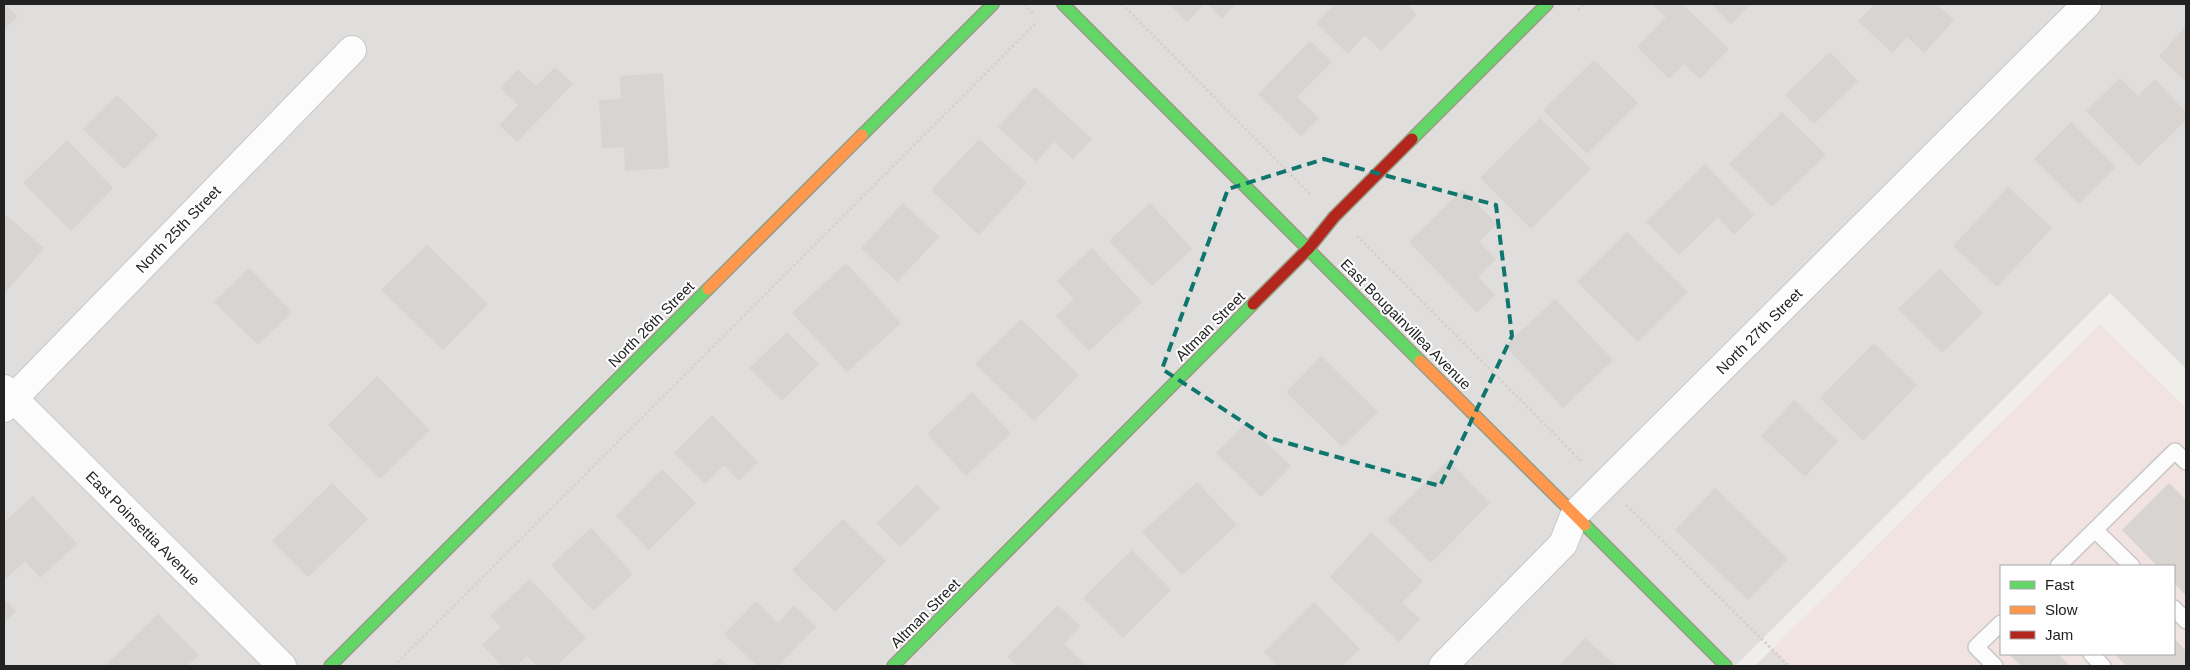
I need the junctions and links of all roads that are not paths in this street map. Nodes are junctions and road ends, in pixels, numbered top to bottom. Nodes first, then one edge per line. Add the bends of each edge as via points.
1 (993, 4) edge
2 (1063, 4) edge
3 (1547, 4) edge
4 (2087, 4) edge
5 (352, 50) dead end
6 (1309, 248) junction
7 (7, 398) edge
8 (2186, 462) edge
9 (1575, 514) junction
10 (2096, 530) junction
11 (2059, 565) edge
12 (2131, 565) edge
13 (2175, 609) edge
14 (2186, 621) edge
15 (2000, 624) edge
16 (2092, 655) edge
17 (282, 666) edge
18 (330, 666) edge
19 (893, 666) edge
20 (1443, 666) edge
21 (1726, 666) edge
22 (1995, 666) edge
23 (2103, 666) edge

1 - 18 street, North 26th Street
2 - 6 street, East Bougainvillea Avenue
3 - 6 street, Altman Street via 1334,217
4 - 9 street, North 27th Street
5 - 7 street, North 25th Street
6 - 9 street, East Bougainvillea Avenue
6 - 19 street, Altman Street
7 - 17 street, East Poinsettia Avenue
8 - 10 lane via 2175,451
9 - 20 street, North 27th Street via 1563,544
9 - 21 street, East Bougainvillea Avenue
10 - 11 lane
10 - 12 lane
13 - 14 lane
15 - 22 lane via 1976,647
16 - 23 lane

